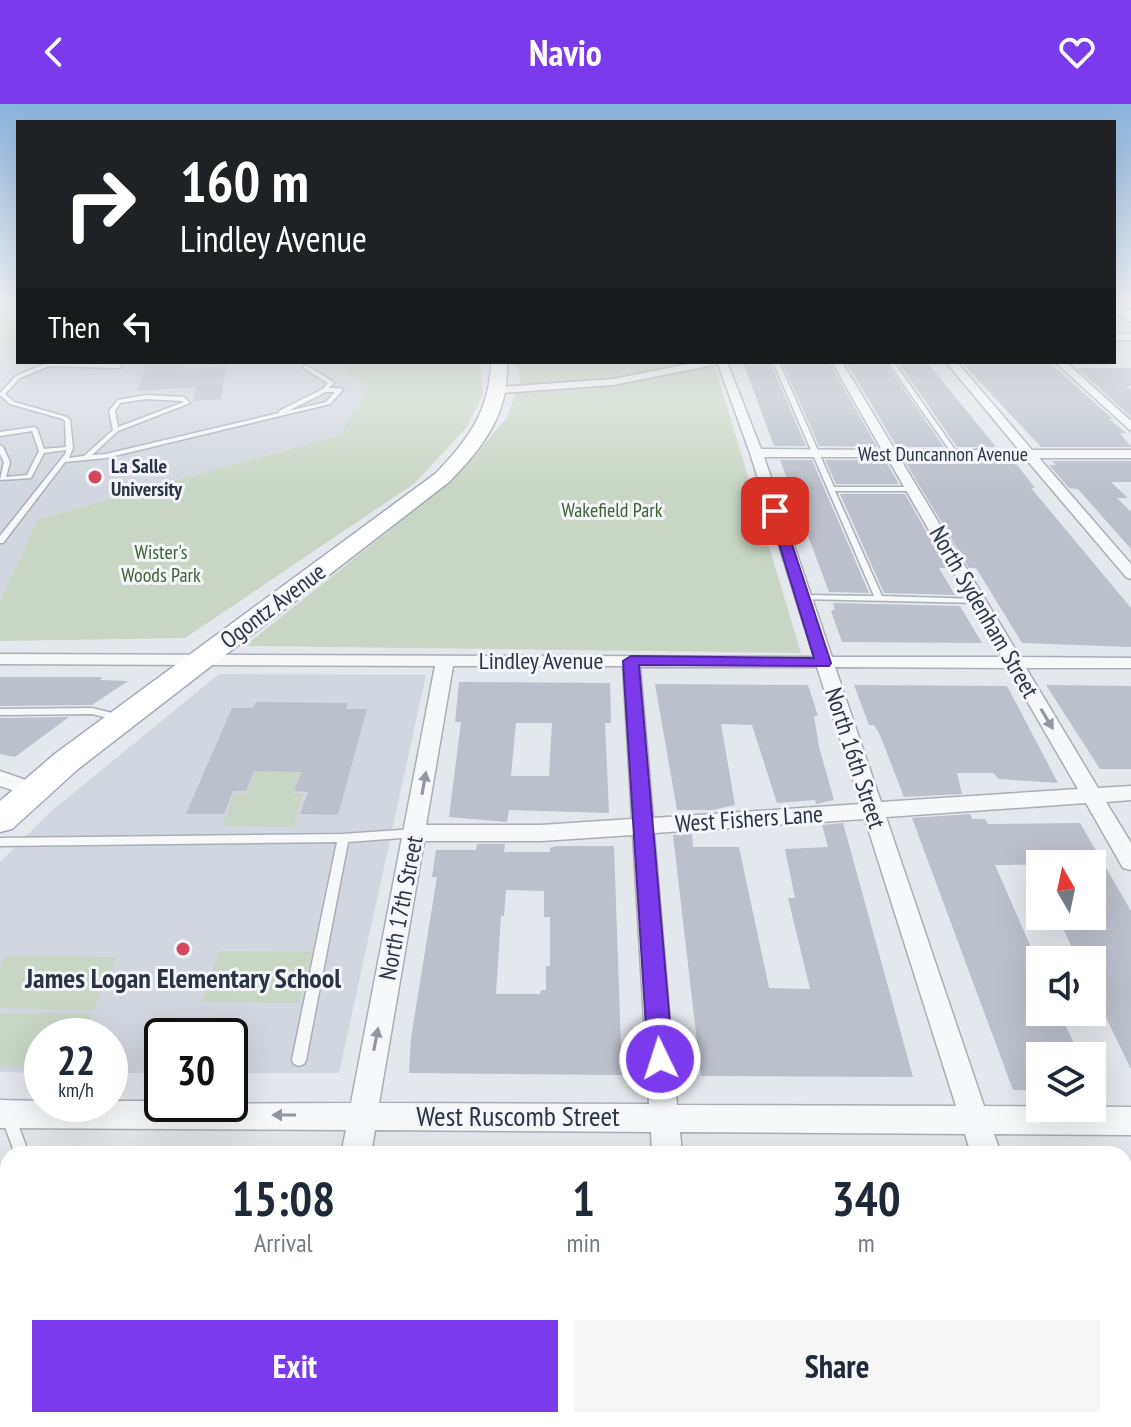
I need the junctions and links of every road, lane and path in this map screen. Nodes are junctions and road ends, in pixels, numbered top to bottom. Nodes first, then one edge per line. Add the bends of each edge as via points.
1 (45, 366) edge
2 (113, 366) edge
3 (119, 366) dead end
4 (499, 366) edge
5 (696, 366) edge
6 (723, 366) edge
7 (778, 366) edge
8 (839, 366) edge
9 (894, 366) edge
10 (954, 366) edge
11 (1064, 366) edge
12 (306, 367) dead end
13 (325, 390) junction
14 (501, 390) junction
15 (281, 412) junction
16 (1131, 427) edge
17 (116, 430) junction
18 (0, 434) edge
19 (0, 447) edge
20 (70, 448) junction
21 (42, 451) junction
22 (756, 453) junction
23 (818, 453) junction
24 (892, 453) junction
25 (955, 454) junction
26 (1028, 454) junction
27 (1131, 454) edge
28 (86, 458) junction
29 (64, 460) junction
30 (832, 489) junction
31 (913, 489) junction
32 (0, 541) edge
33 (1131, 574) edge
34 (804, 597) junction
35 (879, 599) junction
36 (978, 601) junction
37 (0, 659) edge
38 (201, 660) junction
39 (631, 661) junction
40 (445, 662) junction
41 (823, 663) junction
42 (1014, 663) junction
43 (1131, 663) edge
44 (0, 712) edge
45 (124, 718) junction
46 (0, 778) edge
47 (33, 790) junction
48 (1131, 793) edge
49 (1092, 796) junction
50 (872, 811) junction
51 (0, 820) edge
52 (643, 827) junction
53 (415, 833) junction
54 (343, 838) junction
55 (0, 842) edge
56 (1131, 862) edge
57 (299, 1060) dead end
58 (4, 1114) edge
59 (362, 1115) junction
60 (665, 1117) junction
61 (974, 1119) junction
62 (1131, 1121) edge
63 (18, 1146) edge
64 (357, 1146) edge
65 (667, 1146) edge
66 (983, 1146) edge

1 - 20 lane via 18,377 2,394 12,403 65,418
2 - 3 lane
4 - 14 main road, Ogontz Avenue
5 - 14 street via 613,382
6 - 22 street, North 16th Street
7 - 23 lane
8 - 24 street, North Sydenham Street
9 - 25 lane
10 - 26 street
11 - 16 street
12 - 13 lane via 331,383
13 - 15 lane
13 - 15 lane via 340,390 328,403
14 - 38 main road, Ogontz Avenue via 483,431 442,478
15 - 28 lane
17 - 17 lane via 182,407 187,403 176,397 118,402 112,411
17 - 28 lane
18 - 21 lane via 34,429
19 - 21 lane via 7,462 2,479 29,477
20 - 21 lane
20 - 29 lane
22 - 23 street, West Duncannon Avenue
22 - 34 street, North 16th Street
23 - 24 street, West Duncannon Avenue
23 - 30 lane
24 - 25 street, West Duncannon Avenue
24 - 31 street, North Sydenham Street
25 - 26 street, West Duncannon Avenue
26 - 27 street, West Duncannon Avenue
26 - 33 street
28 - 29 lane
29 - 32 lane
30 - 31 lane
30 - 35 lane
31 - 36 street, North Sydenham Street
34 - 35 lane
34 - 41 street, North 16th Street
35 - 36 lane
36 - 42 street, North Sydenham Street
37 - 38 street, Lindley Avenue
38 - 40 street, Lindley Avenue
38 - 45 main road, Ogontz Avenue
39 - 40 street, Lindley Avenue
39 - 41 street, Lindley Avenue
39 - 52 street
53 -> 40 street, North 17th Street
41 - 42 street, Lindley Avenue
41 - 50 street, North 16th Street
42 - 43 street, Lindley Avenue
42 -> 49 street, North Sydenham Street
44 - 45 lane via 92,711
45 - 47 main road, Ogontz Avenue
46 - 47 street
47 - 51 main road, Ogontz Avenue
48 - 49 street, West Fishers Lane
49 - 50 street, West Fishers Lane
49 - 56 street, North Sydenham Street
50 - 52 street, West Fishers Lane
50 - 61 street, North 16th Street
52 - 53 street, West Fishers Lane
52 - 60 street
53 - 54 lane
59 -> 53 street, North 17th Street
54 - 55 lane
54 - 57 lane
59 -> 58 street, West Ruscomb Street
58 - 63 lane
59 - 60 street, West Ruscomb Street
59 - 64 street, North 17th Street
60 - 61 street, West Ruscomb Street
60 - 65 street
61 - 62 street, West Ruscomb Street
61 - 66 street, North 16th Street

